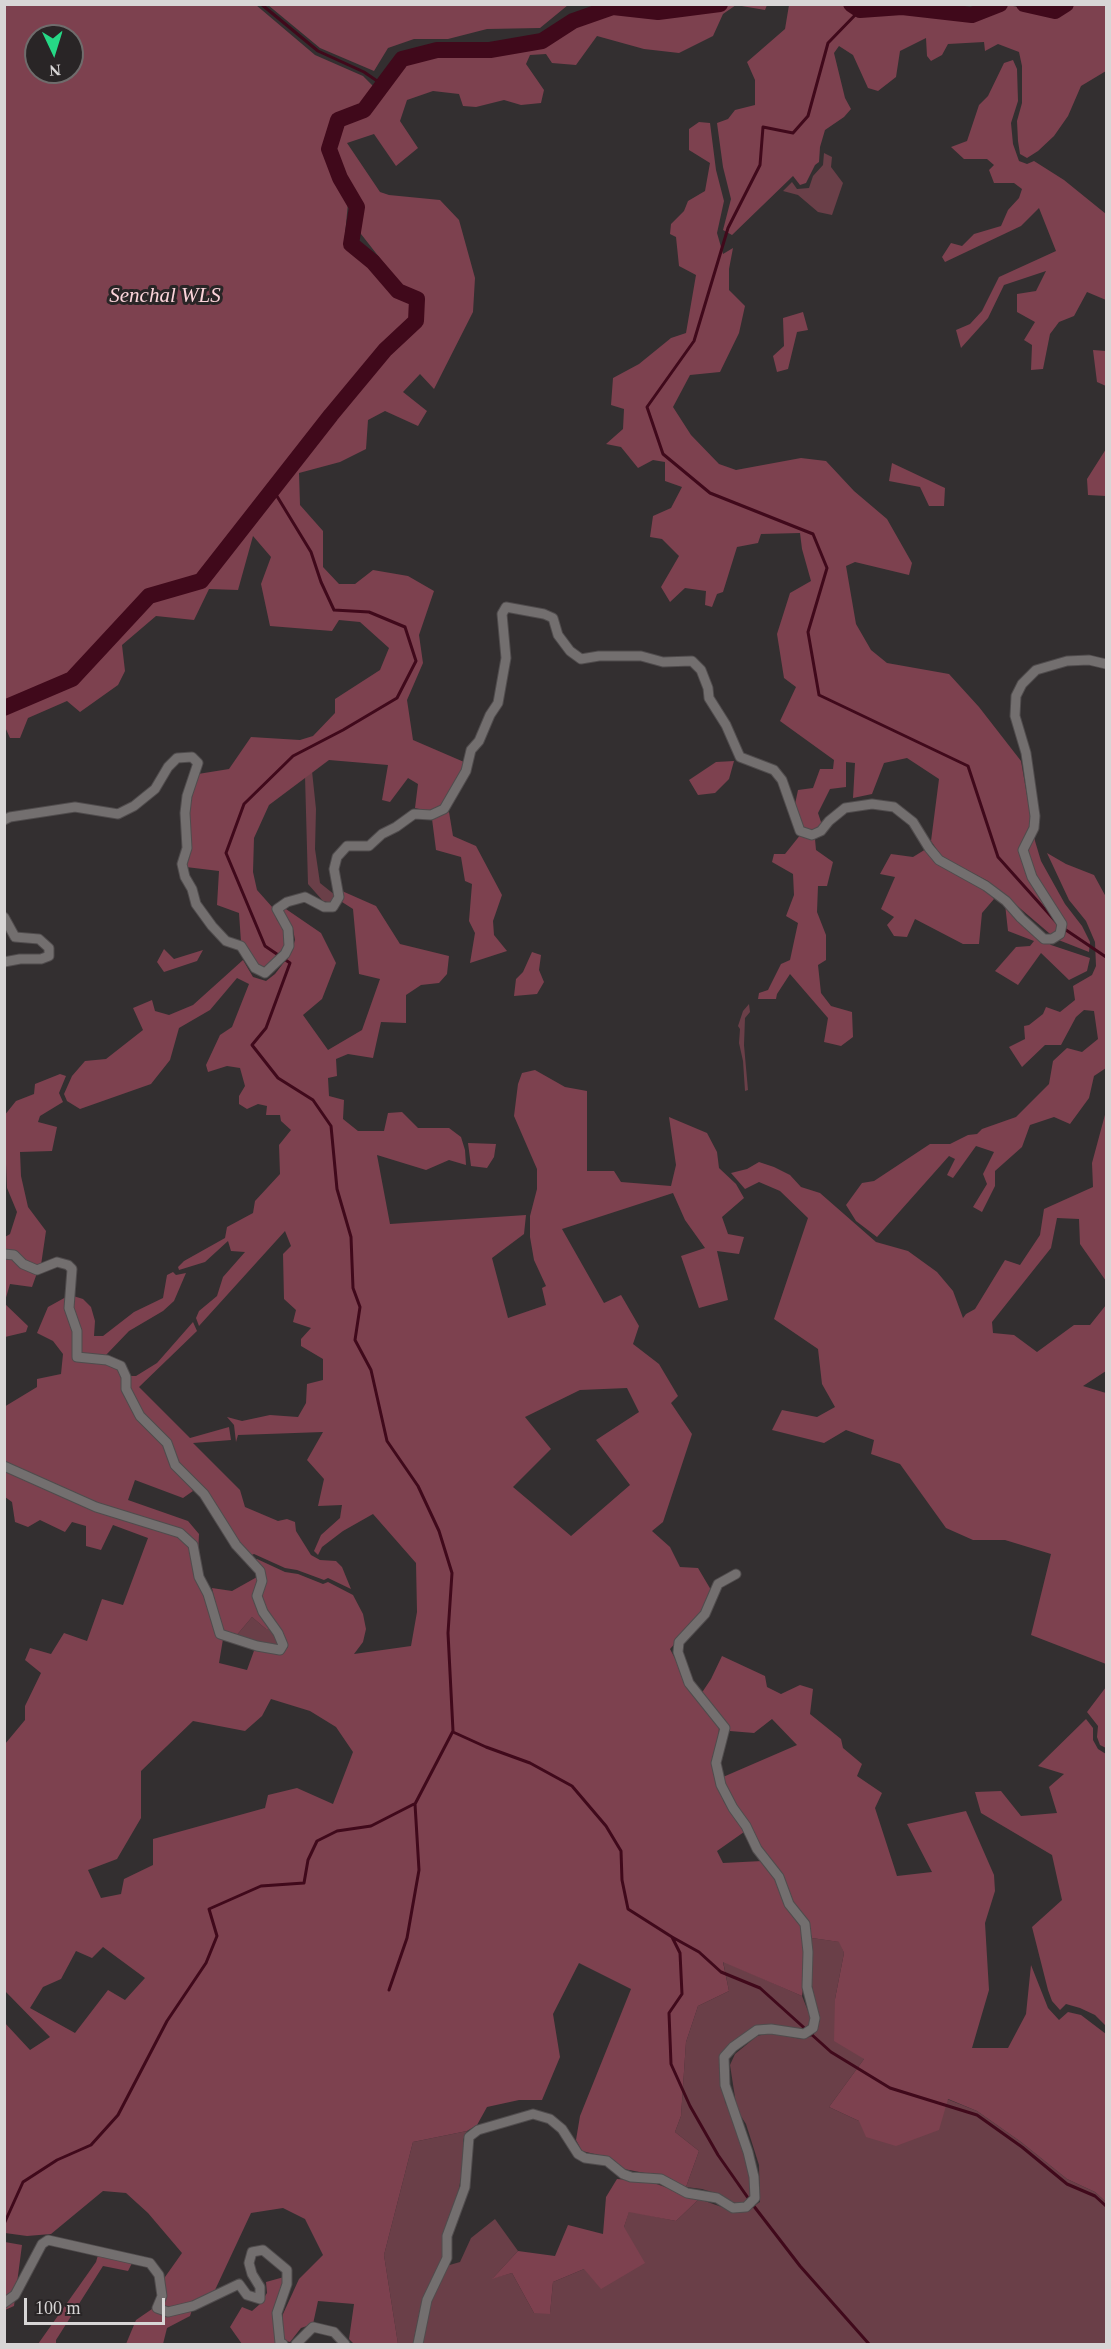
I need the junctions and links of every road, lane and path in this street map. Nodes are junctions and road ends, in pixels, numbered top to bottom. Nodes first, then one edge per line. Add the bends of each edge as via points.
1 (1107, 664) edge
2 (4, 820) edge
3 (4, 917) edge
4 (4, 962) edge
5 (4, 1254) edge
6 (4, 1466) edge
7 (736, 1574) dead end
8 (4, 2303) edge
9 (284, 2344) edge
10 (296, 2344) edge
11 (345, 2344) edge
12 (418, 2344) edge

1 - 2 street via 1067,661 1036,670 1016,696 1015,716 1026,753 1035,816 1034,828 1023,850 1032,877 1062,924 1060,934 1052,939 1044,939 986,886 939,860 913,822 894,807 872,804 845,808 821,831 800,831 782,780 774,770 740,757 709,698 701,669 692,662 663,662 641,656 581,659 558,634 553,618 506,608 502,614 506,658 498,703 444,809 431,815 414,814 369,846 347,846 337,857 334,869 339,897 333,907 305,897 277,909 288,929 289,946 265,973 255,968 241,946 226,941 212,926 196,904 185,877 185,813 198,763 192,757 177,758 155,789 118,814 75,807
3 - 4 street via 15,937 39,939 49,948 49,956
5 - 6 street via 14,1255 37,1270 57,1262 72,1269 69,1308 77,1331 77,1357 107,1360 121,1366 126,1389 140,1416 167,1443 174,1465 204,1494 236,1545 260,1571 262,1581 257,1596 278,1633 283,1645 280,1650 220,1634 199,1577 193,1545 180,1533 96,1507
7 - 12 street via 718,1584 705,1614 679,1642 678,1652 689,1683 725,1728 716,1762 721,1785 757,1849 779,1877 789,1904 805,1924 807,1987 814,2018 813,2028 804,2034 757,2030 724,2057 725,2085 748,2152 755,2198 746,2207 733,2208 717,2198 687,2193 661,2179 623,2174 607,2161 578,2154 562,2129 550,2119 533,2114 478,2130 469,2137 465,2187 447,2236 447,2258 427,2300
8 - 9 street via 15,2295 42,2244 48,2240 150,2263 159,2275 162,2296 157,2308 168,2313 239,2284 247,2295 260,2298 260,2287 249,2264 252,2252 262,2250 287,2270 278,2313 280,2343
10 - 11 street via 313,2327 334,2332

